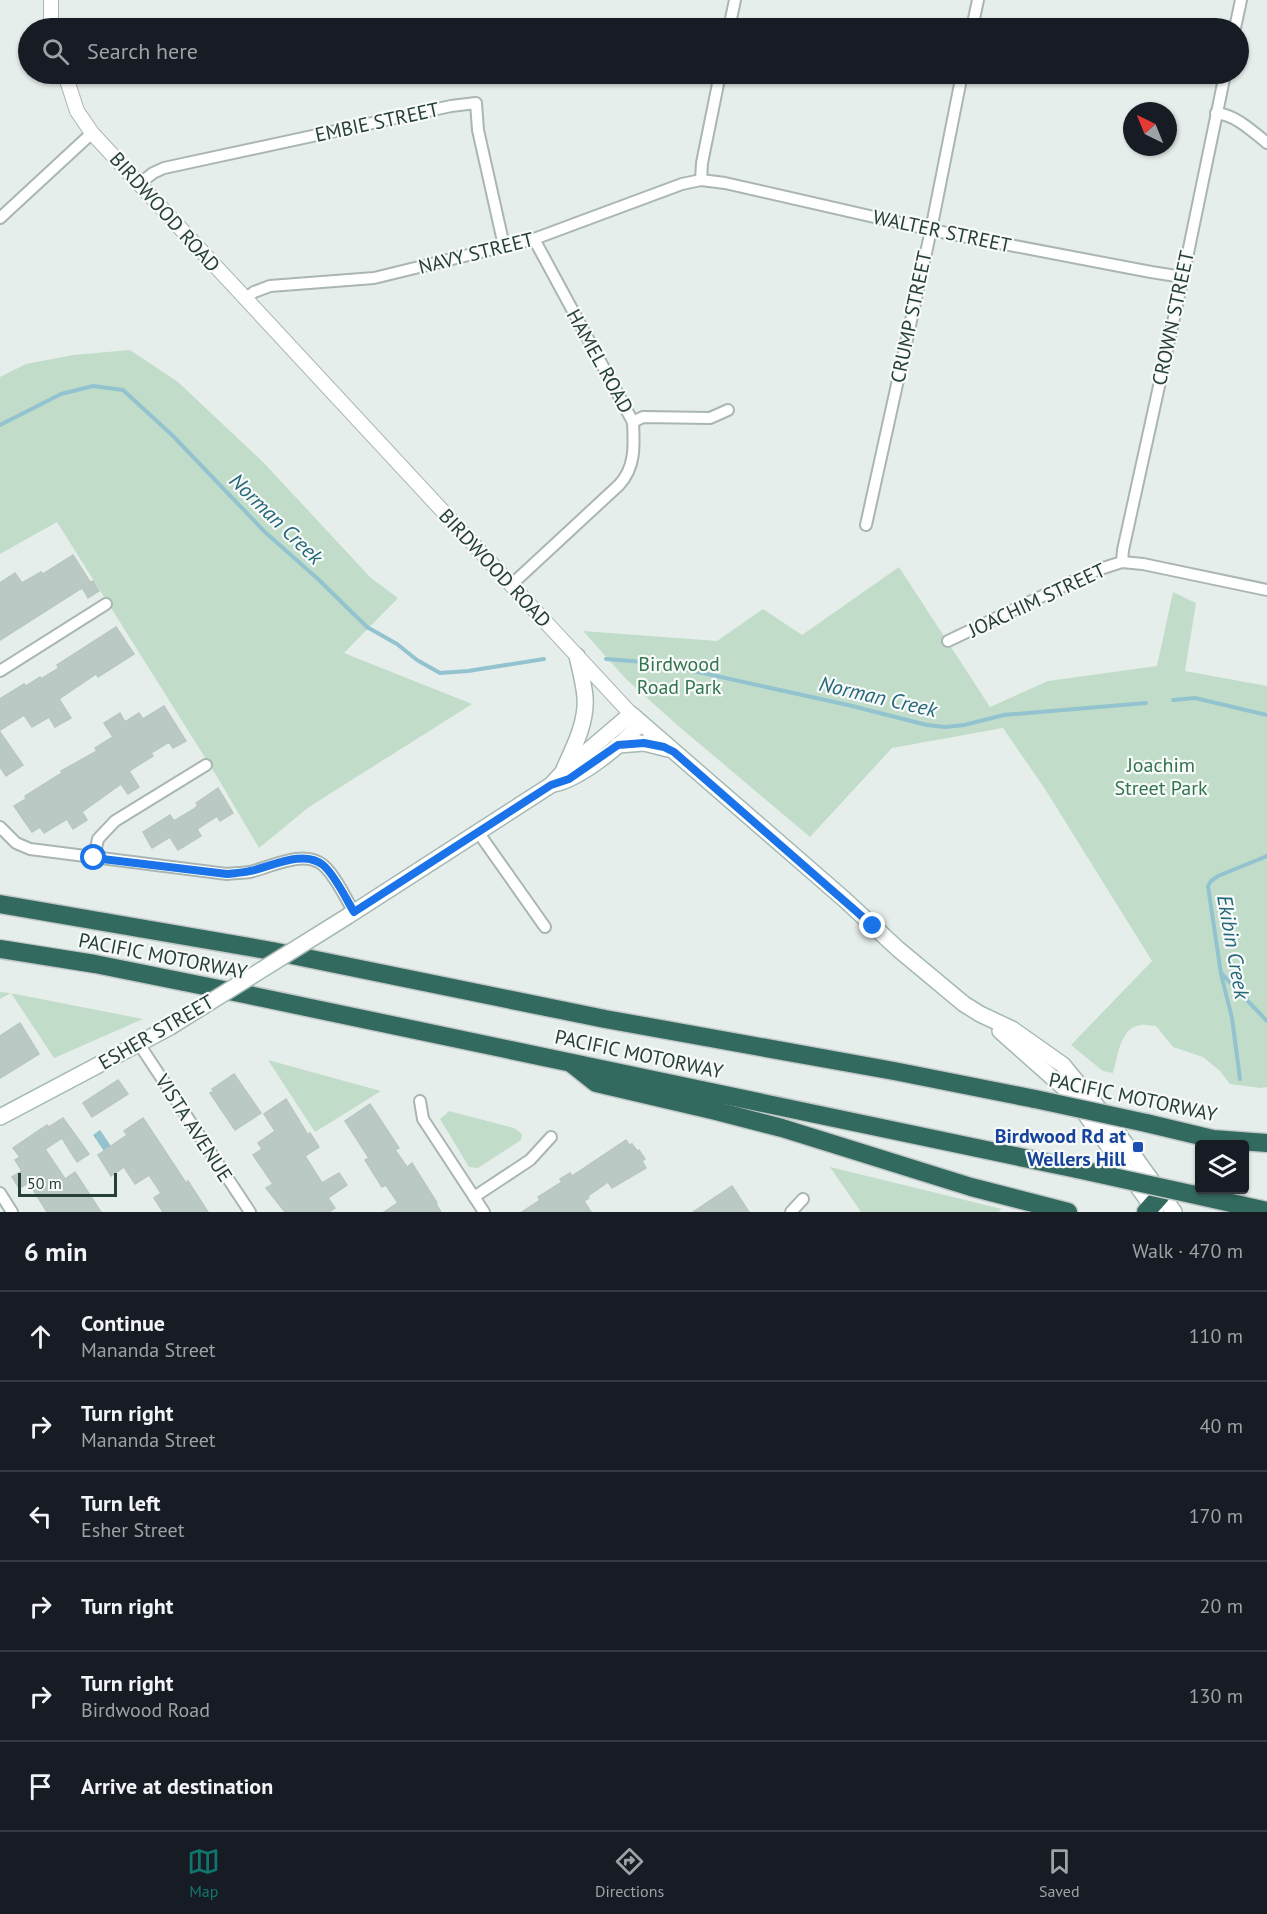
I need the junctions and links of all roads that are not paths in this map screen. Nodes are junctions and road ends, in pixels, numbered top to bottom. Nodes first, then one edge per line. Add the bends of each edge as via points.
1 (51, 0) edge
2 (735, 0) edge
3 (978, 0) edge
4 (1241, 0) edge
5 (51, 18) edge
6 (731, 18) edge
7 (974, 18) edge
8 (1237, 18) edge
9 (68, 84) edge
10 (718, 84) edge
11 (960, 84) edge
12 (1223, 84) edge
13 (1216, 113) junction
14 (92, 132) junction
15 (1267, 143) edge
16 (701, 180) junction
17 (139, 184) junction
18 (0, 218) edge
19 (931, 230) junction
20 (534, 239) junction
21 (504, 246) junction
22 (1183, 277) junction
23 (245, 298) junction
24 (728, 410) dead end
25 (633, 422) junction
26 (867, 525) dead end
27 (1122, 562) junction
28 (511, 585) junction
29 (1267, 590) edge
30 (105, 604) dead end
31 (948, 641) dead end
32 (577, 656) junction
33 (0, 671) edge
34 (636, 718) junction
35 (618, 745) junction
36 (674, 752) junction
37 (206, 765) dead end
38 (563, 772) junction
39 (551, 785) junction
40 (0, 828) edge
41 (478, 832) junction
42 (94, 858) junction
43 (0, 904) edge
44 (351, 914) junction
45 (545, 927) dead end
46 (0, 950) edge
47 (139, 1044) junction
48 (570, 1062) junction
49 (420, 1101) dead end
50 (0, 1117) edge
51 (551, 1137) dead end
52 (1267, 1143) edge
53 (0, 1193) edge
54 (474, 1197) junction
55 (802, 1199) dead end
56 (1154, 1206) edge
57 (1267, 1211) edge
58 (12, 1212) edge
59 (250, 1212) edge
60 (484, 1212) edge
61 (791, 1212) edge
62 (1068, 1212) edge
63 (1174, 1212) edge

1 - 5 street
2 - 6 street
3 - 7 street
4 - 8 street
9 - 14 street, BIRDWOOD ROAD via 77,111
10 - 16 street
11 - 19 street, CRUMP STREET
12 - 13 street, CROWN STREET
13 - 15 street via 1227,114
13 - 22 street, CROWN STREET
14 - 17 street, BIRDWOOD ROAD
14 - 18 street
16 - 19 street, WALTER STREET
16 - 20 street, NAVY STREET
17 - 21 street, EMBIE STREET via 164,168 476,103 478,130
17 - 23 street, BIRDWOOD ROAD
19 - 22 street, WALTER STREET
19 - 26 street, CRUMP STREET
20 - 21 street, NAVY STREET
20 - 25 street, HAMEL ROAD
21 - 23 street, NAVY STREET via 374,278 270,286
22 - 27 street, CROWN STREET
23 - 28 street, BIRDWOOD ROAD
24 - 25 street via 710,418 643,417
25 - 28 street, HAMEL ROAD via 633,456 626,478
27 - 29 street, JOACHIM STREET
27 - 31 street, JOACHIM STREET via 1097,570
28 - 32 street, BIRDWOOD ROAD
30 - 33 street
32 - 34 street, BIRDWOOD ROAD
32 - 38 main road via 584,716
34 - 35 main road, ESHER STREET
34 - 36 main road, BIRDWOOD ROAD
34 - 38 main road, ESHER STREET
35 - 36 main road via 644,743
35 - 39 main road, ESHER STREET via 569,779
36 - 56 main road, BIRDWOOD ROAD via 964,1004 1012,1029 1064,1065 1112,1125
37 - 42 street via 115,821 98,839
38 - 39 main road, ESHER STREET
39 - 41 main road, ESHER STREET
40 - 42 street via 16,843 30,849
41 - 44 main road, ESHER STREET
41 - 45 street
42 - 44 street via 227,874 304,859 323,865
43 - 52 highway, PACIFIC MOTORWAY, bridge via 272,951 605,1019 894,1071 1213,1139
44 - 47 main road, ESHER STREET, bridge
46 - 48 highway, PACIFIC MOTORWAY via 95,964
47 - 50 main road, ESHER STREET
47 - 59 street, VISTA AVENUE
48 - 57 highway, PACIFIC MOTORWAY, bridge
48 - 62 highway via 596,1083 771,1125
49 - 54 street via 423,1119
51 - 54 street via 530,1160
53 - 58 street
54 - 60 street
55 - 61 street
56 - 63 main road, BIRDWOOD ROAD

